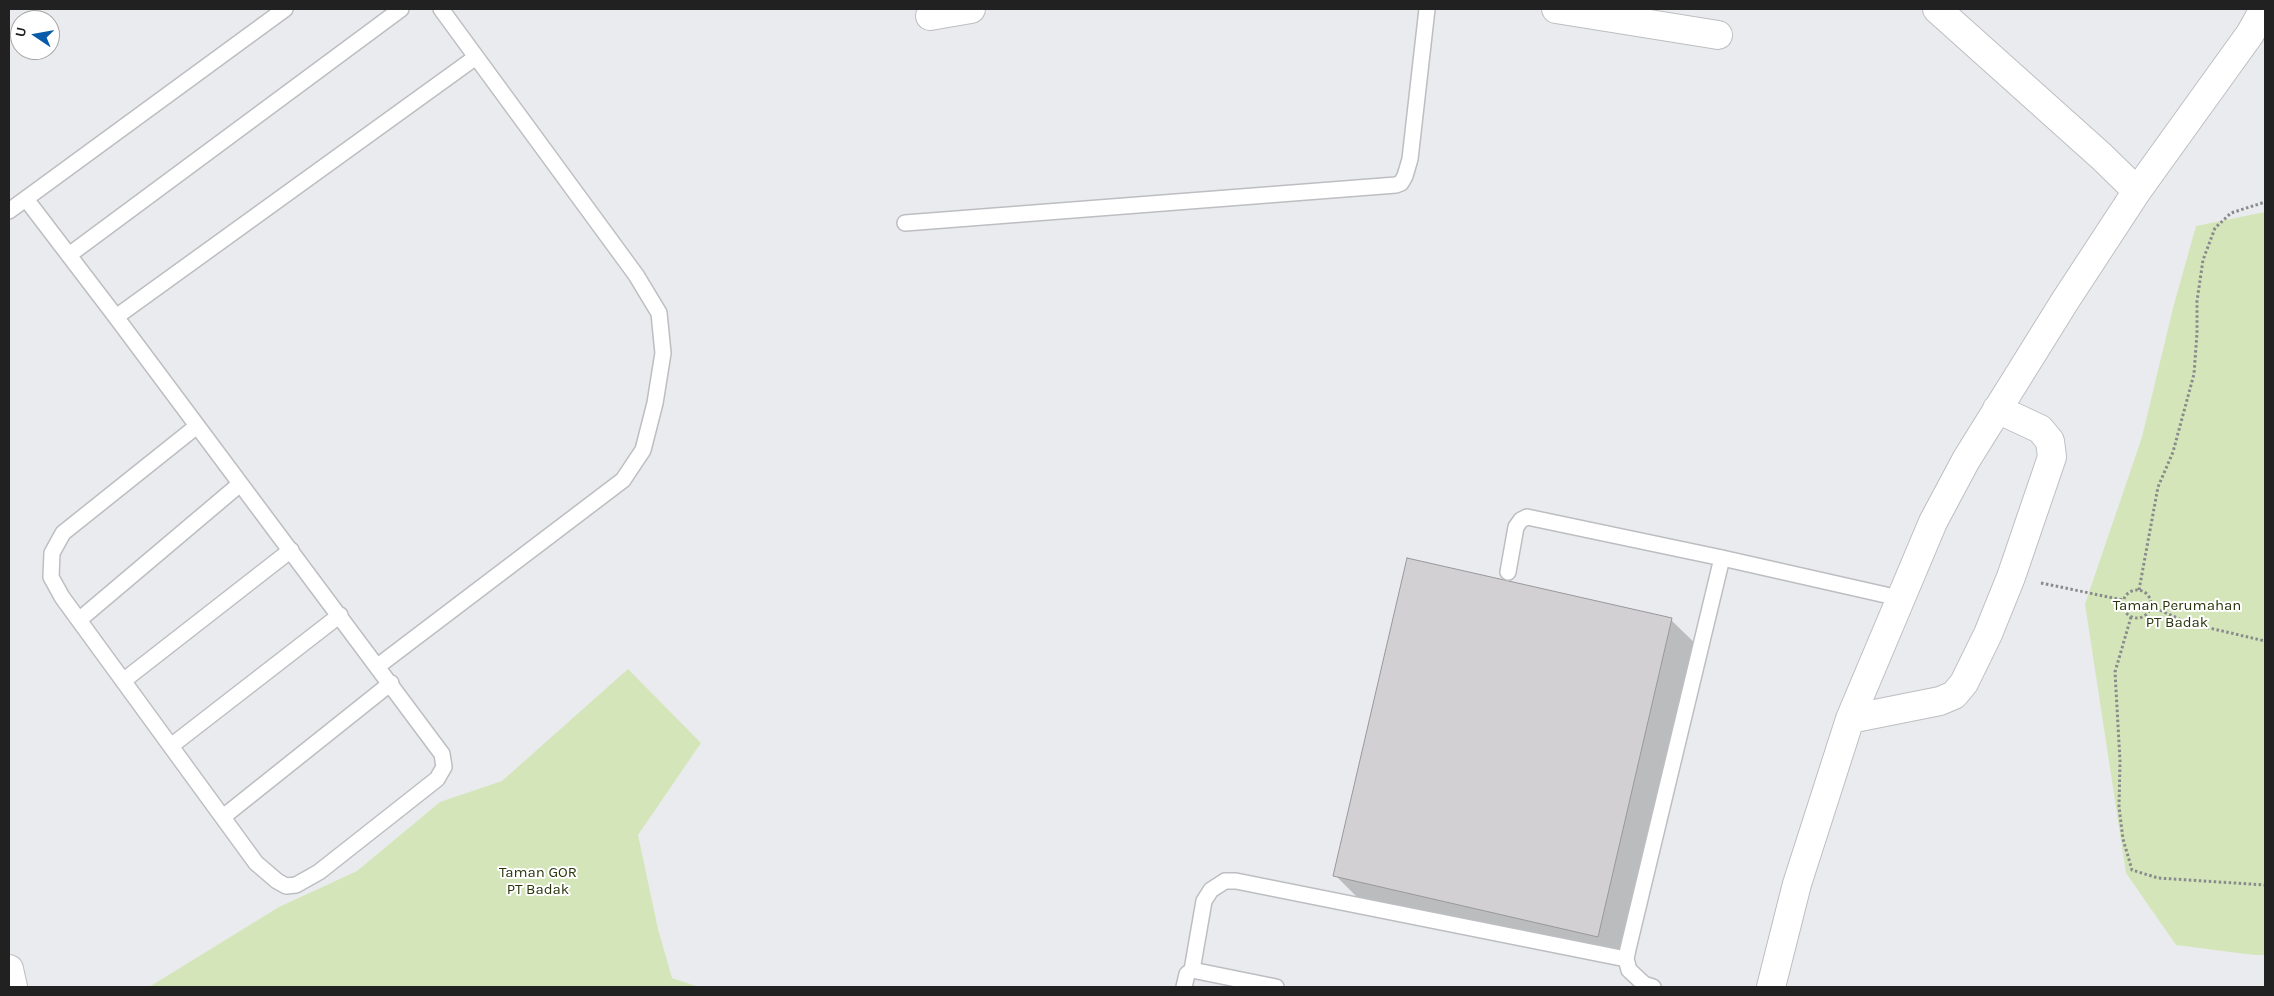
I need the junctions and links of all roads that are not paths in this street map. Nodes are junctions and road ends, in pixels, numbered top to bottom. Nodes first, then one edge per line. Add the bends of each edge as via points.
1 (284, 9) edge
2 (401, 9) edge
3 (441, 9) edge
4 (971, 9) edge
5 (1427, 9) edge
6 (1556, 9) edge
7 (1937, 9) edge
8 (2264, 9) edge
9 (930, 16) dead end
10 (1718, 34) dead end
11 (476, 57) junction
12 (2137, 192) junction
13 (26, 200) junction
14 (9, 211) edge
15 (905, 223) dead end
16 (69, 255) junction
17 (116, 317) junction
18 (1998, 409) junction
19 (197, 426) junction
20 (240, 484) junction
21 (291, 550) junction
22 (1722, 558) junction
23 (1508, 572) dead end
24 (1900, 598) junction
25 (340, 615) junction
26 (79, 620) junction
27 (378, 666) junction
28 (123, 681) junction
29 (391, 683) junction
30 (1850, 718) junction
31 (171, 746) junction
32 (223, 817) junction
33 (1626, 959) junction
34 (9, 969) edge
35 (1192, 970) junction
36 (13, 987) edge
37 (1184, 987) edge
38 (1276, 987) edge
39 (1654, 987) edge
40 (1771, 987) edge

1 - 13 lane
2 - 16 lane
3 - 11 lane
4 - 9 street
5 - 15 lane via 1410,159 1401,183
6 - 10 street
7 - 12 street
8 - 12 street via 2250,34
11 - 17 lane
11 - 27 lane via 636,275 659,313 663,353 655,403 643,450 623,480
12 - 18 street
13 - 14 lane
13 - 16 lane
16 - 17 lane
17 - 19 lane
18 - 24 street via 1937,515
18 - 30 street via 2040,429 2050,441 2052,450 2012,577 1988,634 1964,683 1954,695 1940,701
19 - 20 lane
19 - 26 lane via 63,533 52,553 50,577
20 - 21 lane
20 - 26 lane
21 - 25 lane
21 - 28 lane
22 - 23 lane via 1527,517 1516,526
22 - 24 lane
22 - 33 lane
24 - 30 street
25 - 27 lane
25 - 31 lane
26 - 28 lane
27 - 29 lane
28 - 31 lane
29 - 32 lane
29 - 32 lane via 442,754 444,767 424,791 319,872 296,885 286,886 256,863
30 - 40 street via 1797,884
31 - 32 lane
33 - 35 lane via 1225,881 1211,890 1204,901
33 - 39 lane via 1629,970 1644,984
34 - 36 street
35 - 37 lane via 1187,974
35 - 38 lane

